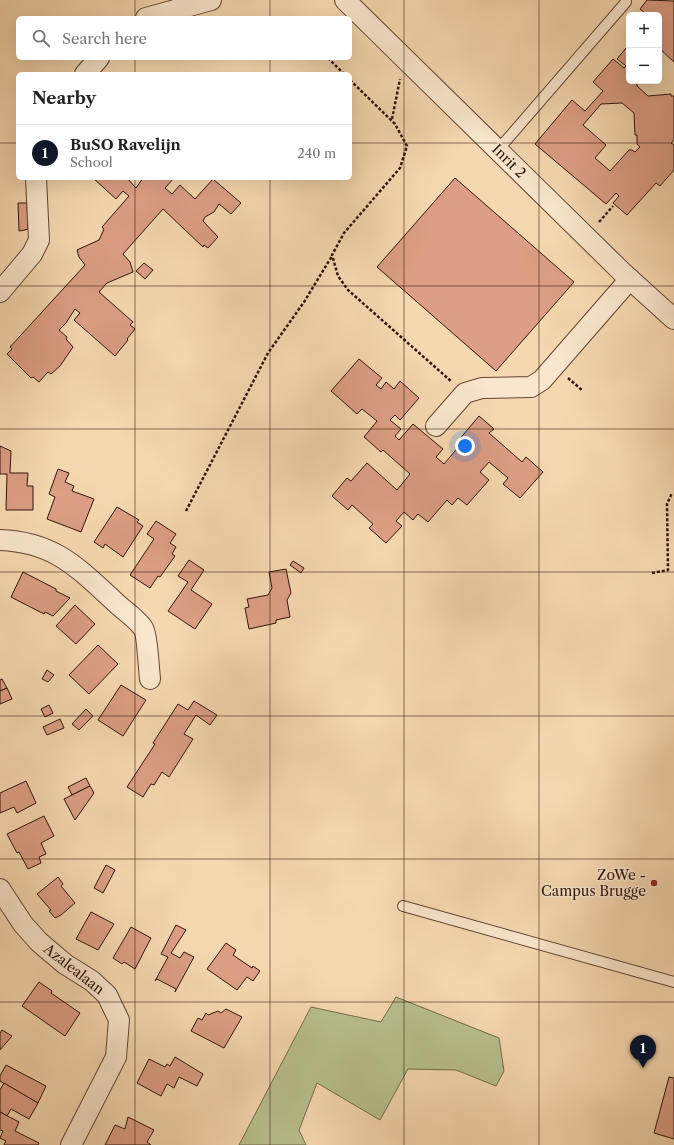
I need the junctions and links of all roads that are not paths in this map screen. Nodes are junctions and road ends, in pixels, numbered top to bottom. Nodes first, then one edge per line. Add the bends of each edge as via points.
1 (211, 0) edge
2 (345, 0) edge
3 (626, 2) dead end
4 (153, 16) edge
5 (97, 60) edge
6 (87, 72) edge
7 (498, 150) junction
8 (36, 180) edge
9 (630, 279) junction
10 (0, 292) edge
11 (671, 311) edge
12 (436, 426) dead end
13 (0, 540) edge
14 (150, 679) dead end
15 (0, 889) edge
16 (403, 906) dead end
17 (674, 982) edge
18 (71, 1145) edge

1 - 4 street
2 - 7 street, Inrit 2
3 - 7 lane
5 - 6 street
7 - 9 street, Inrit 2
8 - 10 street via 39,240 32,254
9 - 11 street, Inrit 2
9 - 12 street via 542,380 530,387 482,388 465,393
13 - 14 street via 17,541 48,550 80,569 144,629
15 - 18 street, Azalealaan via 23,924 39,942 107,995 120,1020 116,1057
16 - 17 lane

